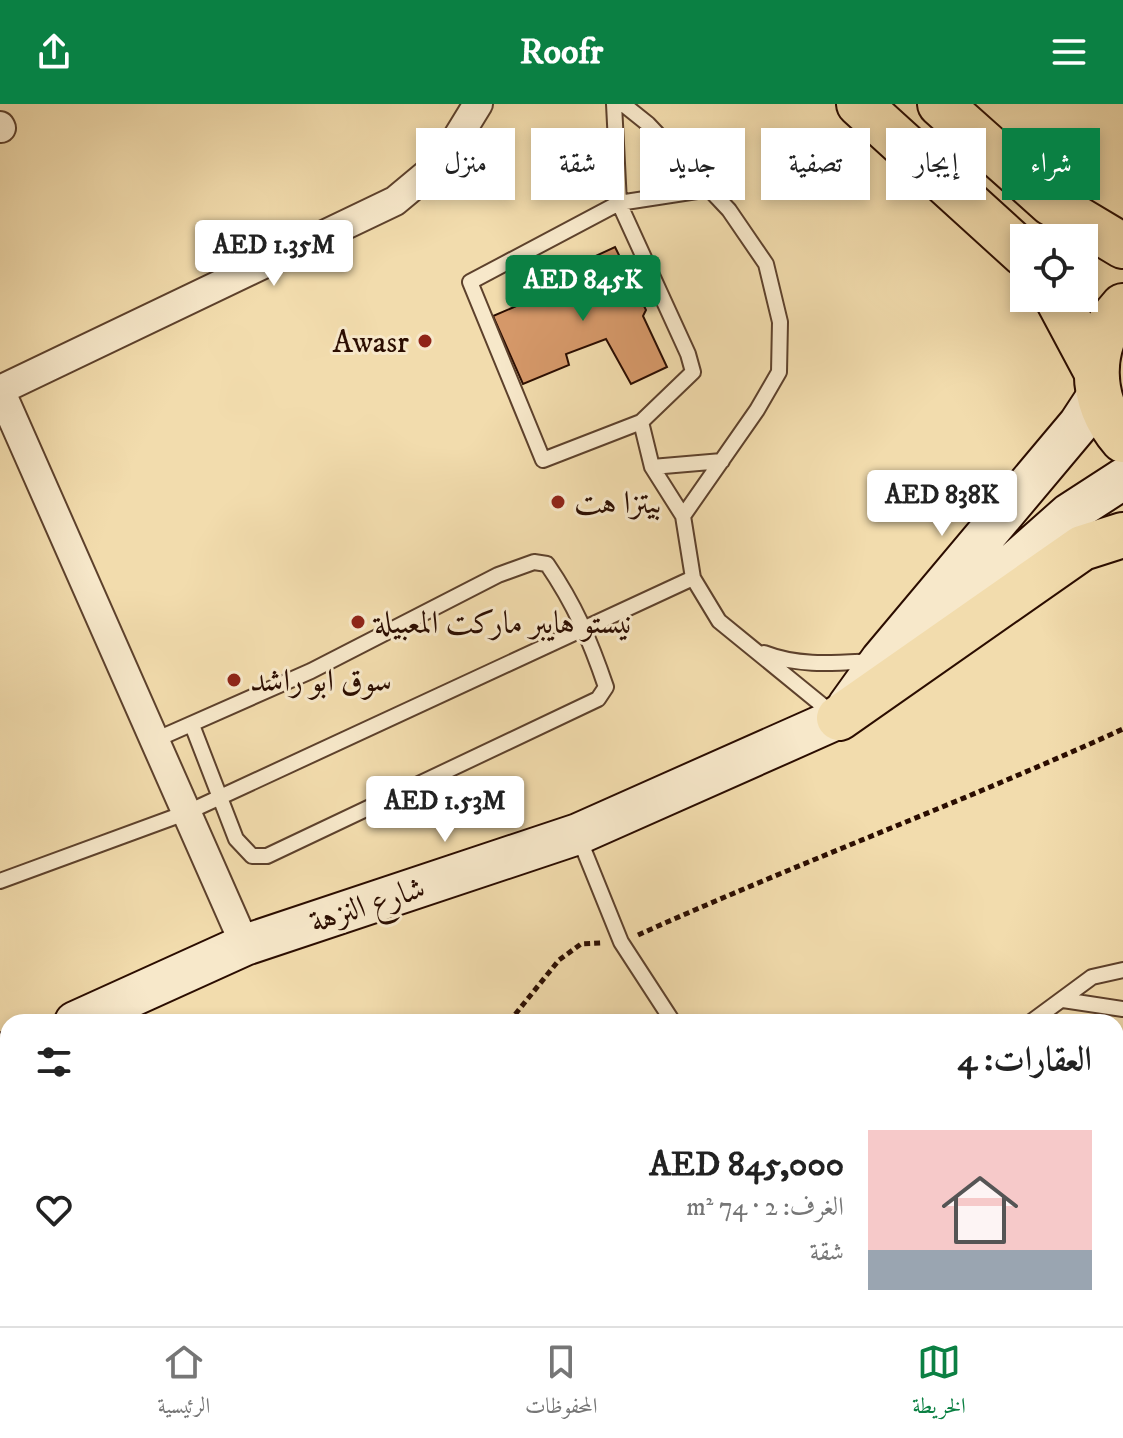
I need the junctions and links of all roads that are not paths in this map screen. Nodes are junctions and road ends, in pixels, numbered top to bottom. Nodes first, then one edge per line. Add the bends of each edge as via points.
1 (614, 104) edge
2 (623, 104) edge
3 (859, 104) edge
4 (940, 104) edge
5 (465, 111) edge
6 (652, 128) edge
7 (640, 200) edge
8 (720, 200) edge
9 (619, 203) junction
10 (1010, 241) edge
11 (1123, 246) edge
12 (1123, 306) edge
13 (1064, 312) edge
14 (1097, 383) junction
15 (0, 390) edge
16 (641, 422) junction
17 (1123, 440) edge
18 (722, 461) junction
19 (652, 467) junction
20 (1123, 479) edge
21 (683, 516) junction
22 (1123, 535) edge
23 (693, 578) junction
24 (586, 628) junction
25 (749, 647) junction
26 (881, 660) junction
27 (839, 718) junction
28 (192, 725) junction
29 (155, 740) junction
30 (219, 797) junction
31 (188, 812) junction
32 (578, 834) junction
33 (0, 881) edge
34 (245, 945) junction
35 (1123, 970) edge
36 (1063, 1000) junction
37 (1123, 1009) edge
38 (93, 1014) edge
39 (668, 1014) edge
40 (1043, 1014) edge

1 - 9 lane
2 - 6 lane
3 - 10 main road
4 - 11 main road via 1051,203
5 - 15 street via 443,161 395,201
7 - 9 lane
8 - 18 lane via 766,264 780,322 779,372
9 - 16 lane via 693,372
9 - 16 lane via 470,282 543,460
12 - 14 main road via 1100,343
13 - 14 main road
14 - 17 main road via 1113,428
14 - 26 main road via 1079,424
15 - 29 street
16 - 19 lane
18 - 19 lane
18 - 21 lane
19 - 21 lane
20 - 27 main road, شارع النزهة via 1069,514
21 - 23 lane
22 - 27 main road via 1082,548
23 - 24 lane
23 - 25 lane via 719,621
24 - 28 lane via 547,564 534,562
24 - 30 lane
24 - 30 lane via 606,687 598,699 267,856 252,856 236,839
25 - 26 lane via 816,665
25 - 27 lane
26 - 27 main road
27 - 32 main road, شارع النزهة
28 - 29 lane
28 - 30 lane
29 - 31 street
30 - 31 lane
31 - 33 lane
31 - 34 street
32 - 34 main road, شارع النزهة
32 - 39 lane via 621,942
34 - 38 main road, شارع النزهة
35 - 36 lane via 1092,977
36 - 37 lane
36 - 40 lane

